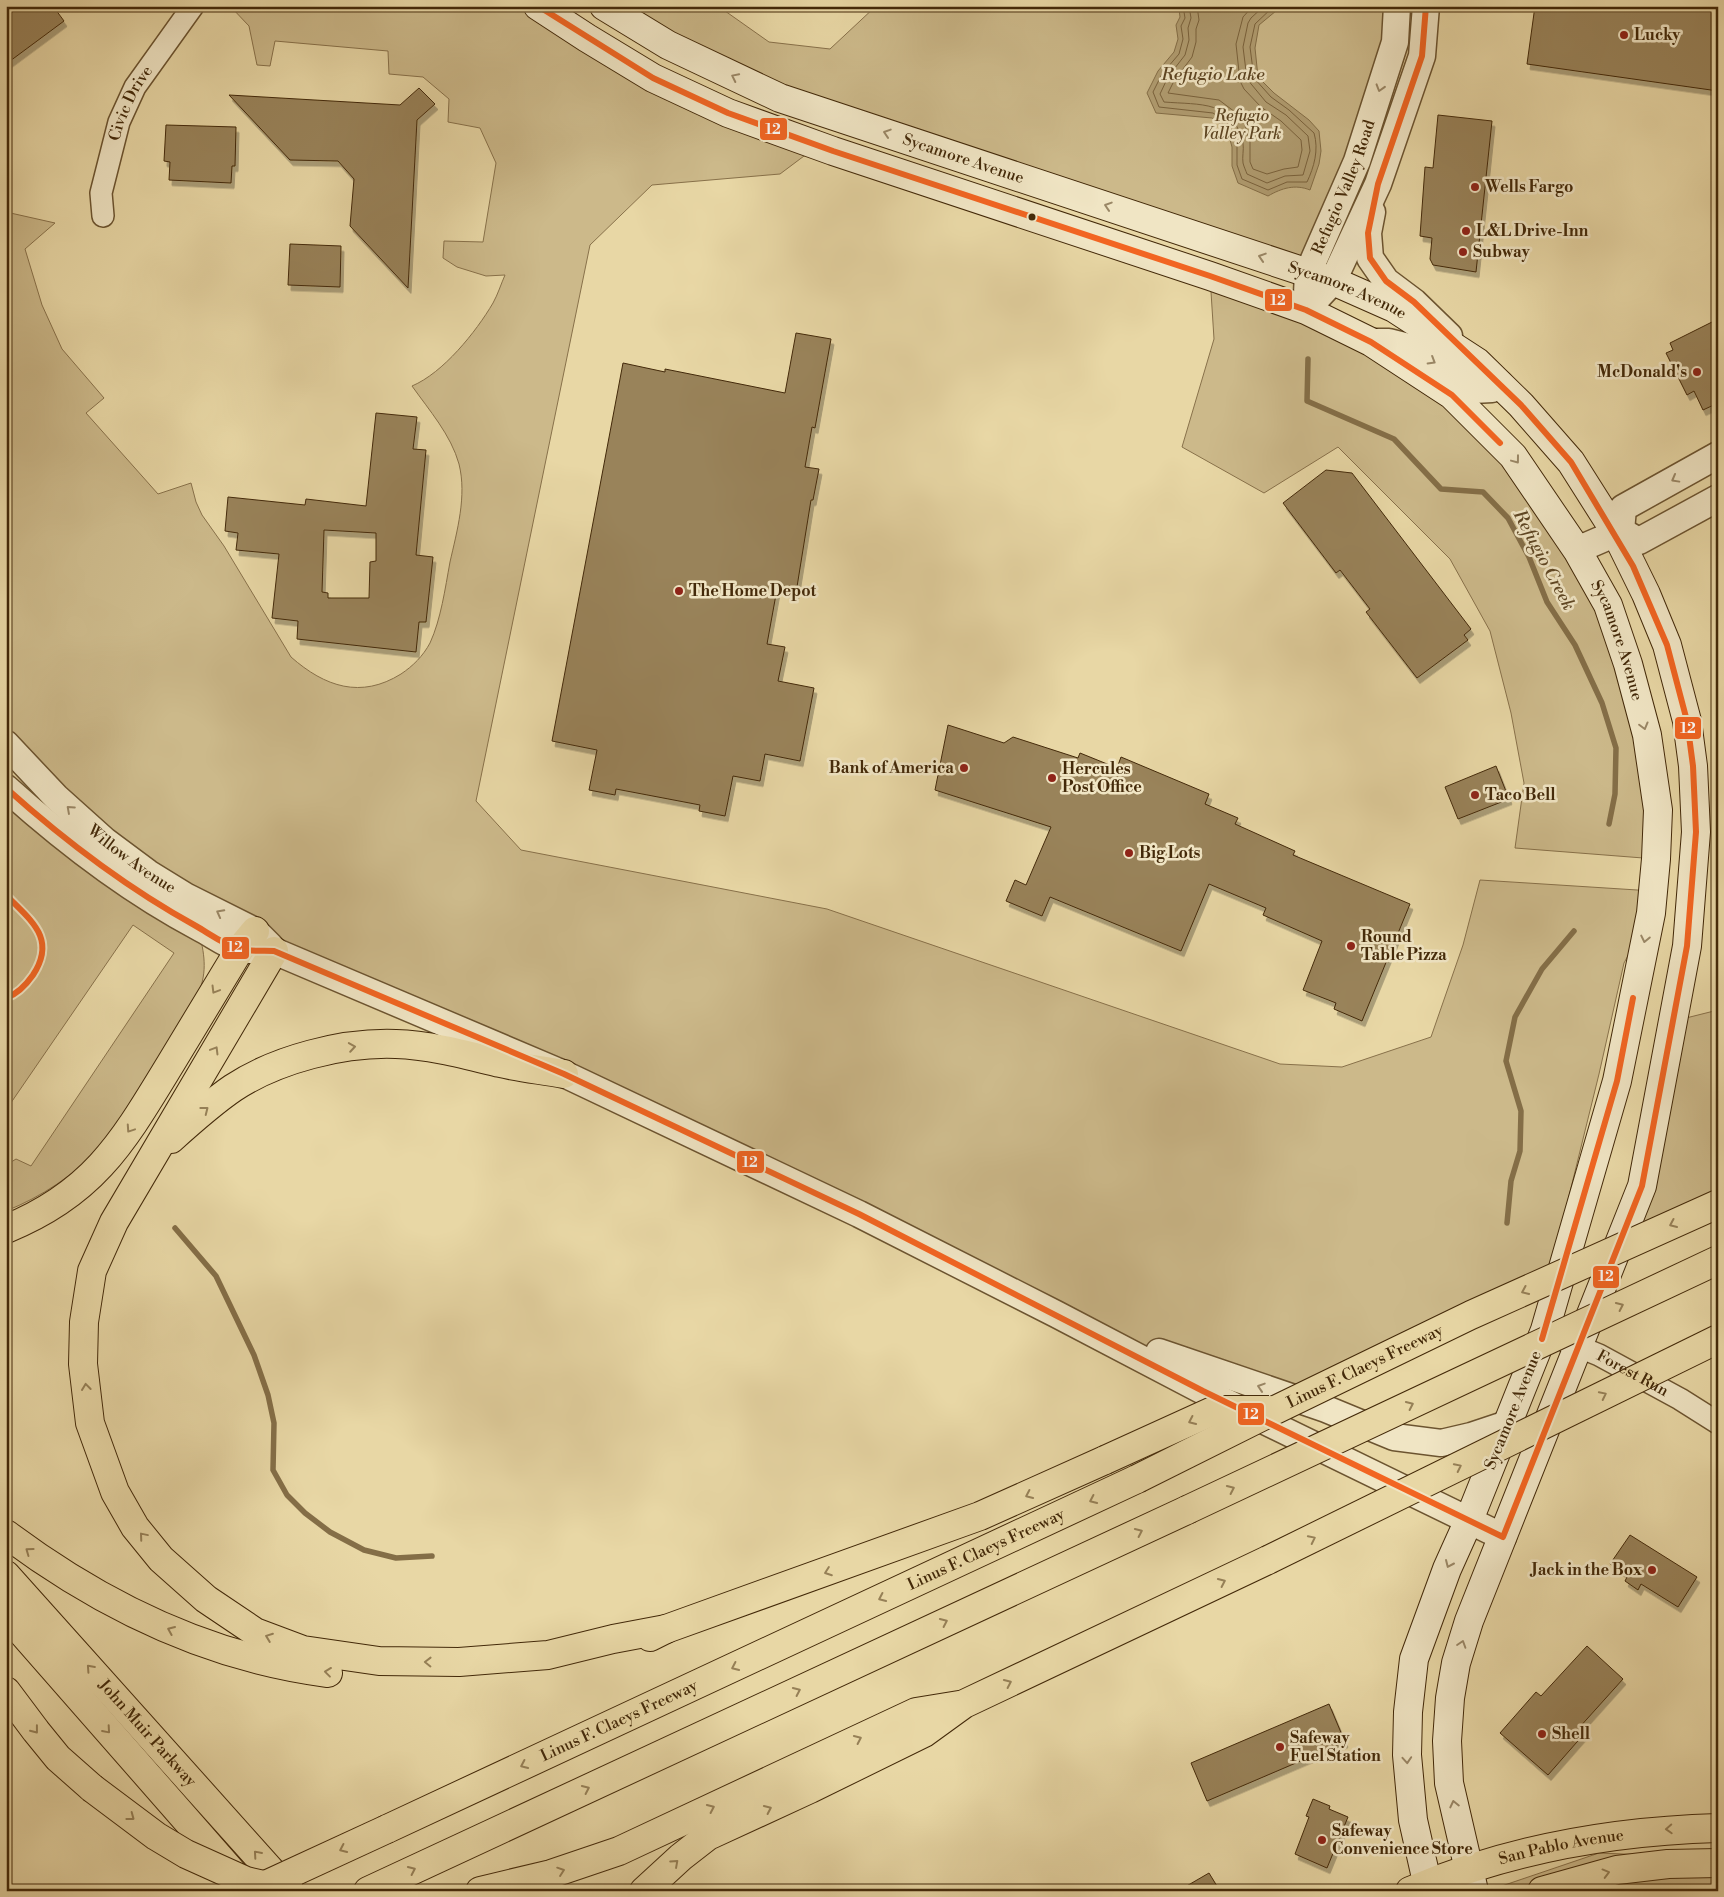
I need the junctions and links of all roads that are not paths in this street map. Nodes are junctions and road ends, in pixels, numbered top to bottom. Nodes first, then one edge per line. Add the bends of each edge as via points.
1 (193, 6) edge
2 (538, 6) edge
3 (604, 6) edge
4 (1397, 6) edge
5 (1426, 6) edge
6 (1378, 184) junction
7 (103, 216) dead end
8 (1320, 277) junction
9 (1306, 310) junction
10 (1371, 342) junction
11 (1476, 362) junction
12 (1500, 384) junction
13 (1718, 455) edge
14 (1718, 498) edge
15 (1619, 532) junction
16 (1578, 550) junction
17 (6, 744) edge
18 (6, 788) edge
19 (248, 940) junction
20 (274, 950) junction
21 (564, 1074) junction
22 (155, 1153) junction
23 (1718, 1204) edge
24 (6, 1229) edge
25 (1718, 1260) edge
26 (1056, 1314) junction
27 (1545, 1330) junction
28 (1718, 1339) edge
29 (1578, 1347) junction
30 (1273, 1410) junction
31 (1718, 1423) edge
32 (1507, 1424) junction
33 (1470, 1520) junction
34 (6, 1534) edge
35 (1503, 1537) junction
36 (6, 1575) edge
37 (6, 1614) edge
38 (666, 1629) junction
39 (6, 1691) edge
40 (964, 1704) junction
41 (1718, 1828) edge
42 (1718, 1863) edge
43 (1471, 1880) edge
44 (1422, 1888) edge
45 (248, 1891) edge
46 (253, 1891) edge
47 (290, 1891) edge
48 (368, 1891) edge
49 (480, 1891) edge
50 (644, 1891) edge
51 (1542, 1891) edge

1 - 7 street, Civic Drive via 135,87 119,122 101,193
2 - 9 main road, Sycamore Avenue via 653,78 728,113
8 -> 3 main road, Sycamore Avenue via 780,98 668,45
4 -> 8 street, Refugio Valley Road via 1395,42
5 - 6 street, Refugio Valley Road via 1422,56
6 - 8 street, Refugio Valley Road
6 - 11 street via 1368,233 1370,258 1386,281 1414,302
8 - 9 street, Refugio Valley Road
8 - 11 main road, Sycamore Avenue via 1394,308
9 - 10 main road, Sycamore Avenue
10 -> 12 street via 1409,347 1473,390 1492,389
10 -> 16 main road, Sycamore Avenue via 1452,395 1513,456
11 - 12 main road, Sycamore Avenue
12 - 15 main road, Sycamore Avenue via 1522,404 1571,462
13 -> 15 street via 1623,508
14 - 15 street via 1639,541
15 - 16 street
15 - 29 main road, Sycamore Avenue via 1674,672 1693,766 1696,832 1687,946 1642,1186
16 -> 27 main road, Sycamore Avenue via 1608,605 1628,664 1647,735 1658,810 1650,913 1617,1081
19 -> 17 street, Willow Avenue via 105,841 56,797
18 - 19 street, Willow Avenue via 88,857 132,889 174,914
19 - 20 street, Willow Avenue
19 -> 24 main road via 108,1159 61,1200
20 - 21 street, Willow Avenue
22 -> 20 main road
22 -> 21 main road via 234,1088 272,1067 316,1054 358,1046 396,1044
21 - 26 street, Willow Avenue via 859,1214
38 -> 22 main road via 548,1655 459,1662 379,1661 303,1650 255,1632 206,1599 162,1559 135,1526 115,1492 90,1423 83,1364 84,1322 92,1270 107,1235
23 -> 30 main road, Linus F. Claeys Freeway, bridge
48 -> 25 main road, bridge
32 -> 26 street via 1441,1443 1394,1437 1326,1409 1192,1365
26 - 33 street, Willow Avenue via 1202,1391
27 - 29 street, Forest Run
27 - 32 main road, Sycamore Avenue
40 -> 28 main road, bridge via 1268,1560
29 - 31 street, Forest Run via 1599,1355
29 - 35 main road, Sycamore Avenue
30 -> 38 main road, bridge via 1215,1410 980,1516
30 -> 46 main road, Linus F. Claeys Freeway, bridge via 1137,1479
32 - 33 main road, Sycamore Avenue
33 - 35 street, Willow Avenue
33 -> 44 main road, Sycamore Avenue via 1446,1569 1414,1658 1407,1755
38 -> 34 main road via 615,1654 481,1678 395,1680 309,1670 223,1649 142,1617 70,1578
43 -> 35 main road, Sycamore Avenue via 1449,1782 1450,1698 1456,1662 1469,1620
47 -> 36 main road, John Muir Parkway
37 -> 45 main road, John Muir Parkway
39 -> 47 main road, bridge via 58,1758 156,1836 186,1854 246,1881
49 -> 40 main road via 551,1874 619,1851 916,1712
50 -> 40 main road via 708,1836 924,1733
41 -> 43 main road, San Pablo Avenue via 1664,1829 1571,1842 1533,1850
51 -> 42 main road, San Pablo Avenue via 1617,1870
43 - 44 main road, San Pablo Avenue

